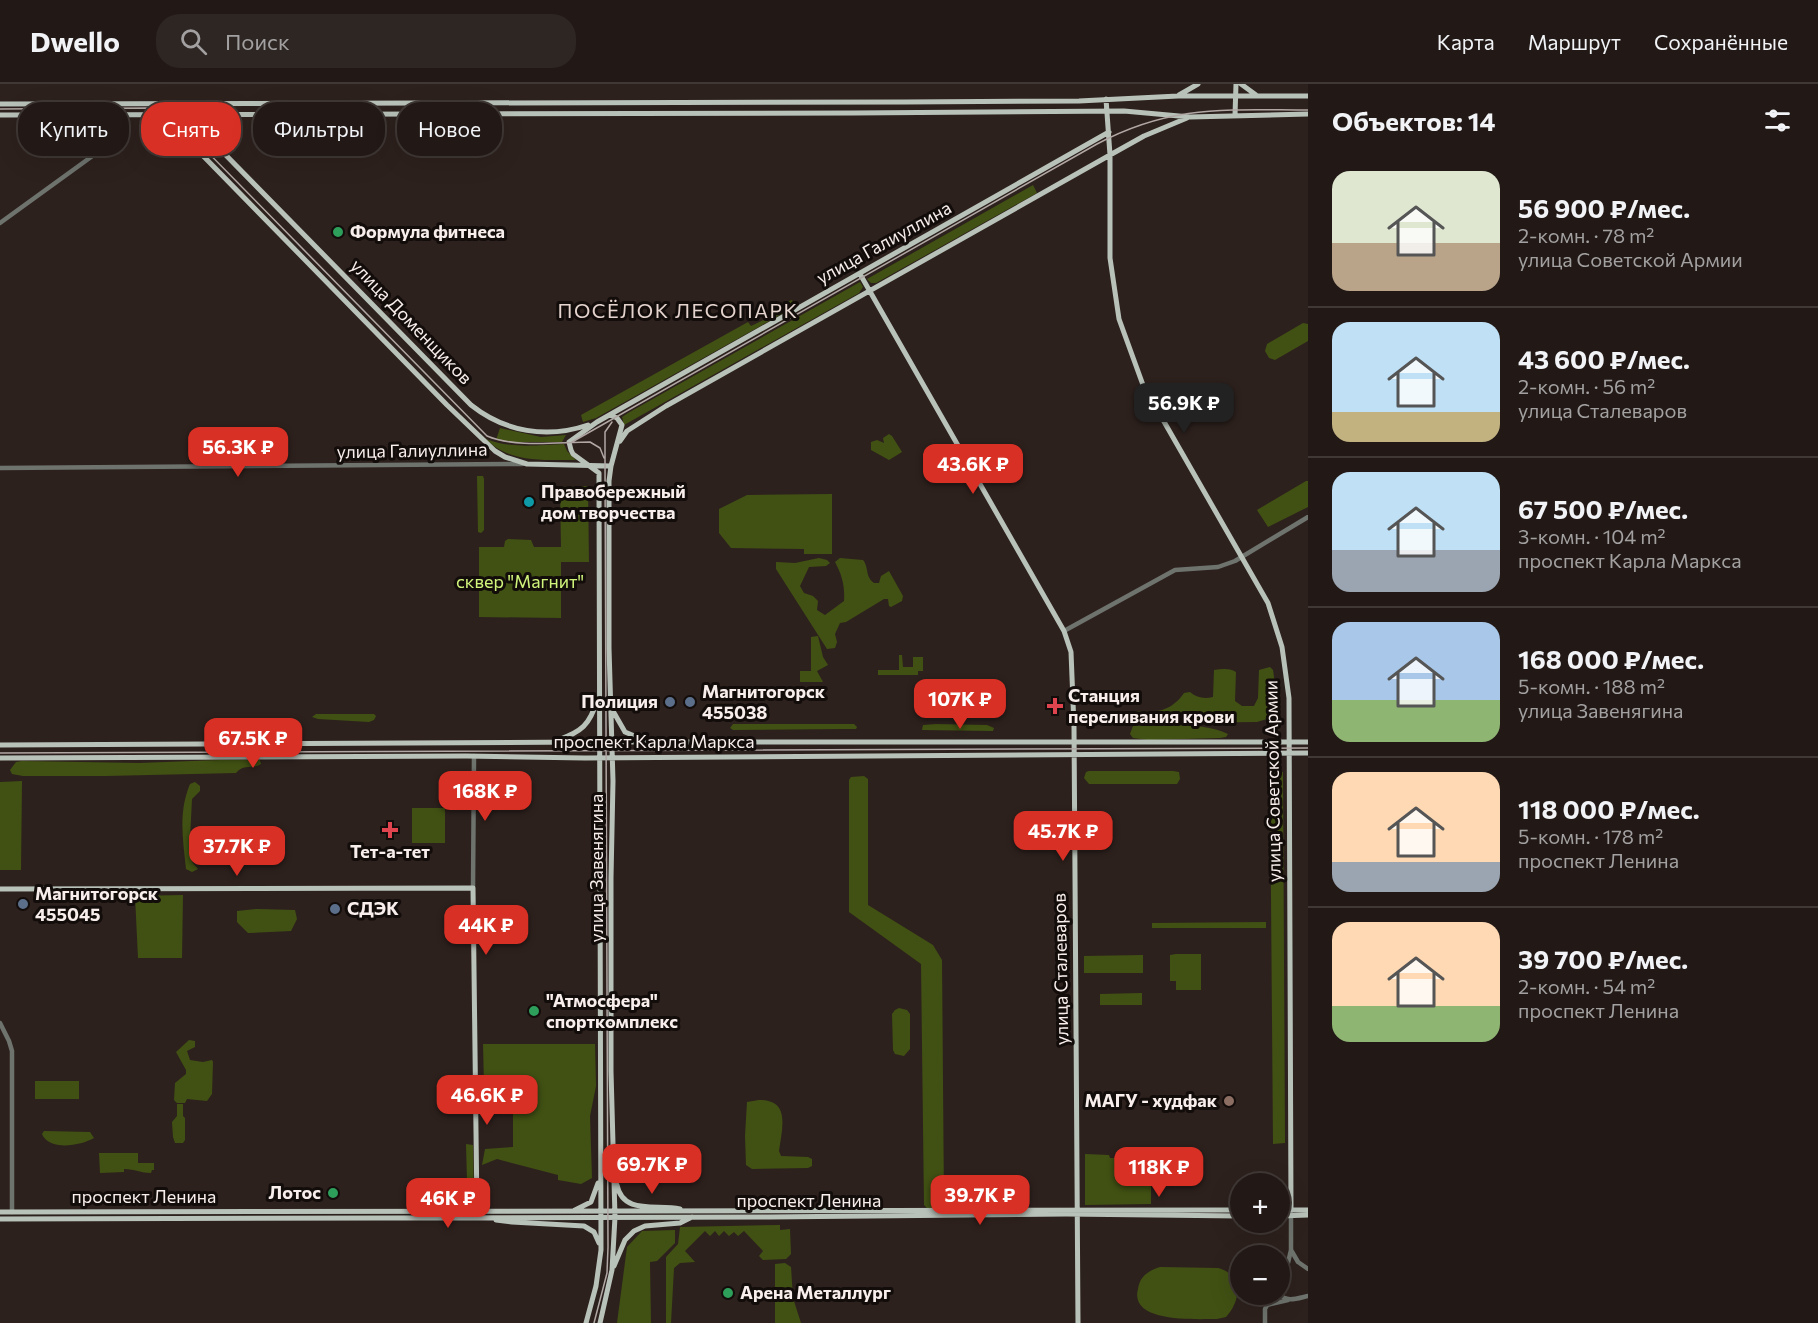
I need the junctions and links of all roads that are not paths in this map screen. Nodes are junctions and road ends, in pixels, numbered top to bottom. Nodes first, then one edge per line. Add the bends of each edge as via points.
1 (1198, 84) edge
2 (1236, 84) edge
3 (1241, 84) edge
4 (1178, 96) junction
5 (1235, 96) junction
6 (1258, 96) junction
7 (1308, 96) edge
8 (1107, 99) junction
9 (581, 102) junction
10 (852, 102) junction
11 (0, 104) edge
12 (18, 104) edge
13 (241, 104) edge
14 (1107, 111) junction
15 (581, 113) junction
16 (852, 113) junction
17 (241, 114) edge
18 (1308, 114) edge
19 (0, 115) edge
20 (18, 115) edge
21 (1235, 115) junction
22 (1190, 117) junction
23 (1109, 132) junction
24 (1110, 155) junction
25 (92, 156) edge
26 (203, 156) edge
27 (227, 156) edge
28 (0, 223) edge
29 (860, 274) junction
30 (870, 291) junction
31 (610, 415) junction
32 (597, 423) junction
33 (617, 444) junction
34 (500, 455) junction
35 (527, 464) junction
36 (500, 465) junction
37 (590, 466) junction
38 (611, 466) junction
39 (0, 468) edge
40 (1308, 517) edge
41 (1242, 557) junction
42 (1064, 631) junction
43 (599, 693) junction
44 (611, 707) junction
45 (600, 742) junction
46 (612, 742) junction
47 (655, 742) junction
48 (1074, 742) junction
49 (1289, 742) junction
50 (1308, 742) edge
51 (552, 743) junction
52 (0, 746) edge
53 (1074, 753) junction
54 (1289, 753) junction
55 (1308, 753) edge
56 (474, 756) junction
57 (0, 758) edge
58 (600, 758) junction
59 (612, 758) junction
60 (473, 888) junction
61 (0, 889) edge
62 (0, 1023) edge
63 (601, 1172) junction
64 (614, 1173) junction
65 (1230, 1210) edge
66 (1308, 1210) edge
67 (0, 1212) edge
68 (565, 1212) junction
69 (1077, 1212) junction
70 (1291, 1213) junction
71 (477, 1214) junction
72 (615, 1214) junction
73 (693, 1214) junction
74 (600, 1215) junction
75 (1308, 1215) edge
76 (12, 1216) junction
77 (1230, 1216) edge
78 (485, 1217) junction
79 (0, 1219) edge
80 (601, 1250) junction
81 (1291, 1250) junction
82 (1290, 1254) edge
83 (1298, 1262) junction
84 (1290, 1264) edge
85 (1308, 1269) edge
86 (612, 1270) junction
87 (1308, 1296) edge
88 (1290, 1300) edge
89 (1273, 1305) edge
90 (1266, 1307) joint
91 (586, 1323) edge
92 (600, 1323) edge
93 (1078, 1323) edge
94 (1265, 1323) edge

1 - 4 main road
2 - 5 main road
3 - 6 main road
4 - 5 main road
4 - 8 main road
5 - 6 main road
5 - 21 main road
6 - 7 main road
8 - 10 main road
8 - 14 main road, улица Советской Армии
9 - 10 main road
9 - 13 main road
9 - 15 main road
10 - 16 main road
11 - 12 main road
14 - 16 main road
14 - 22 main road
14 - 23 main road, улица Советской Армии
15 - 16 main road
15 - 17 main road
18 - 21 main road
19 - 20 main road
21 - 22 main road
22 - 24 main road, улица Галиуллина
23 - 24 main road, улица Советской Армии
23 - 29 main road, улица Галиуллина
24 - 30 main road, улица Галиуллина
24 - 41 main road, улица Советской Армии via 1111,267 1127,345 1148,394
25 - 28 street
26 - 34 main road, улица Доменщиков
27 - 32 main road, улица Доменщиков via 471,405 501,423 531,432 560,433
29 - 30 main road, улица Сталеваров
29 - 31 main road, улица Галиуллина
30 - 33 main road, улица Галиуллина via 666,406 627,431
30 - 42 main road, улица Сталеваров
31 - 32 main road, улица Галиуллина
31 - 33 main road via 622,425
32 - 37 main road, улица Галиуллина via 569,442 573,454
33 - 38 main road
34 - 35 main road, улица Доменщиков
34 - 36 street, улица Галиуллина
35 - 36 street, улица Галиуллина
35 - 37 main road, улица Галиуллина
36 - 39 street, улица Галиуллина
37 - 38 main road, улица Галиуллина
37 - 43 main road, улица Завенягина via 598,473 599,484
38 - 44 main road, улица Завенягина
40 - 41 street
41 - 42 street via 1218,567 1175,570
41 - 49 main road, улица Советской Армии via 1268,603 1282,647
42 - 48 main road, улица Сталеваров via 1071,652
43 - 45 main road, улица Завенягина
43 - 51 main road via 584,728
44 - 46 main road, улица Завенягина
44 - 47 main road via 626,732
45 - 46 main road, проспект Карла Маркса
45 - 51 main road, проспект Карла Маркса
45 - 58 main road, улица Завенягина
46 - 47 main road, проспект Карла Маркса
46 - 59 main road, улица Завенягина
47 - 48 main road, проспект Карла Маркса
48 - 49 main road, проспект Карла Маркса
48 - 53 main road, улица Сталеваров
49 - 50 main road, проспект Карла Маркса
49 - 54 main road, улица Советской Армии
51 - 52 main road, проспект Карла Маркса
53 - 54 main road, проспект Карла Маркса
53 - 59 main road, проспект Карла Маркса
53 - 69 main road, улица Сталеваров
54 - 55 main road, проспект Карла Маркса
54 - 70 main road, улица Советской Армии
56 - 57 main road, проспект Карла Маркса
56 - 58 main road, проспект Карла Маркса
56 - 60 street
58 - 59 main road, проспект Карла Маркса
58 - 63 main road, улица Завенягина
59 - 64 main road, улица Завенягина
60 - 61 main road
60 - 71 main road
62 - 76 street via 12,1052
63 - 68 main road, улица Завенягина via 591,1202
63 - 74 main road, улица Завенягина
64 - 72 main road, улица Завенягина
64 - 73 main road, проспект Ленина via 619,1194 631,1204 671,1207
65 - 69 main road, проспект Ленина
66 - 70 main road
67 - 76 main road, проспект Ленина
68 - 71 main road, проспект Ленина
68 - 74 main road, проспект Ленина
69 - 73 main road, проспект Ленина
69 - 77 main road, проспект Ленина
69 - 93 main road, улица Сталеваров
70 - 75 main road
70 - 81 street, улица Советской Армии
71 - 76 main road, проспект Ленина
71 - 78 main road, проспект Ленина
72 - 73 main road, проспект Ленина
72 - 74 main road, проспект Ленина
72 - 86 main road, улица Завенягина
73 - 86 main road, улица Завенягина via 680,1223 645,1226 634,1232 625,1240
74 - 78 main road, проспект Ленина
74 - 80 main road, улица Завенягина
76 - 79 main road, проспект Ленина
78 - 80 main road, проспект Ленина via 584,1226 594,1232
80 - 91 main road, улица Завенягина via 597,1286
81 - 82 street
81 - 83 street
83 - 84 street
83 - 85 street
86 - 92 main road, улица Завенягина
87 - 88 street
89 - 90 street
90 - 94 street

